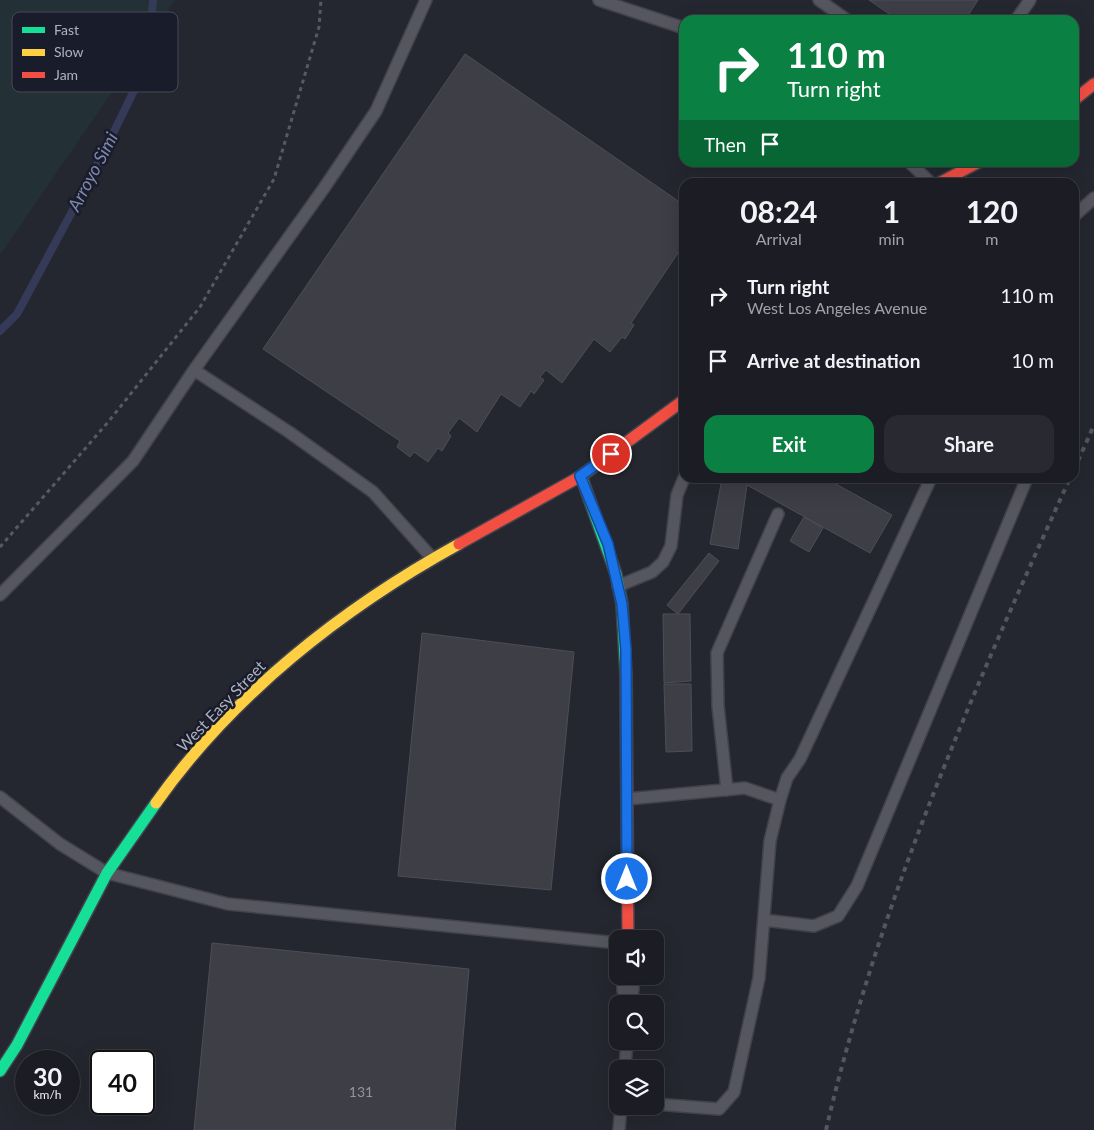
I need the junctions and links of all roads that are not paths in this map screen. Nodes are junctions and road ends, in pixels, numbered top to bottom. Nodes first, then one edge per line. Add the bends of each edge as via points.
1 (426, 0) edge
2 (600, 0) edge
3 (819, 0) edge
4 (1030, 0) edge
5 (840, 15) edge
6 (1020, 15) edge
7 (679, 26) edge
8 (1094, 84) edge
9 (1079, 96) edge
10 (914, 167) edge
11 (970, 167) edge
12 (926, 178) edge
13 (949, 178) edge
14 (1094, 198) edge
15 (1079, 212) edge
16 (194, 370) junction
17 (679, 404) edge
18 (673, 408) junction
19 (679, 413) edge
20 (580, 476) junction
21 (682, 483) edge
22 (929, 483) edge
23 (1025, 483) edge
24 (778, 514) dead end
25 (433, 559) junction
26 (618, 586) junction
27 (0, 596) edge
28 (727, 790) junction
29 (0, 797) edge
30 (627, 799) junction
31 (780, 800) junction
32 (107, 873) junction
33 (764, 920) junction
34 (628, 930) edge
35 (609, 942) edge
36 (0, 1071) edge
37 (664, 1105) edge
38 (620, 1115) edge
39 (619, 1130) edge

1 - 16 lane via 376,112
2 - 7 lane
3 - 5 lane
4 - 6 lane
8 - 9 street
10 - 12 lane
11 - 13 street
14 - 15 lane
16 - 25 lane via 373,492
16 - 27 lane via 134,461
17 - 18 street, West Easy Street
18 - 19 lane
18 - 20 street, West Easy Street
20 - 25 street, West Easy Street
20 - 26 street via 608,544
21 - 26 lane via 677,495 671,546 663,562 652,572
22 - 31 lane via 800,759 787,778
23 - 33 lane via 857,886 838,916 814,926
24 - 28 lane via 717,654 718,706
25 - 32 street, West Easy Street via 339,619 252,692 176,775
26 - 30 street via 626,650
28 - 30 lane
28 - 31 lane via 745,788
29 - 32 lane via 60,844
30 - 34 street
31 - 33 lane via 770,841
32 - 35 lane via 228,904
32 - 36 street, West Easy Street via 17,1045
33 - 37 lane via 759,978 734,1092 719,1109
38 - 39 lane

